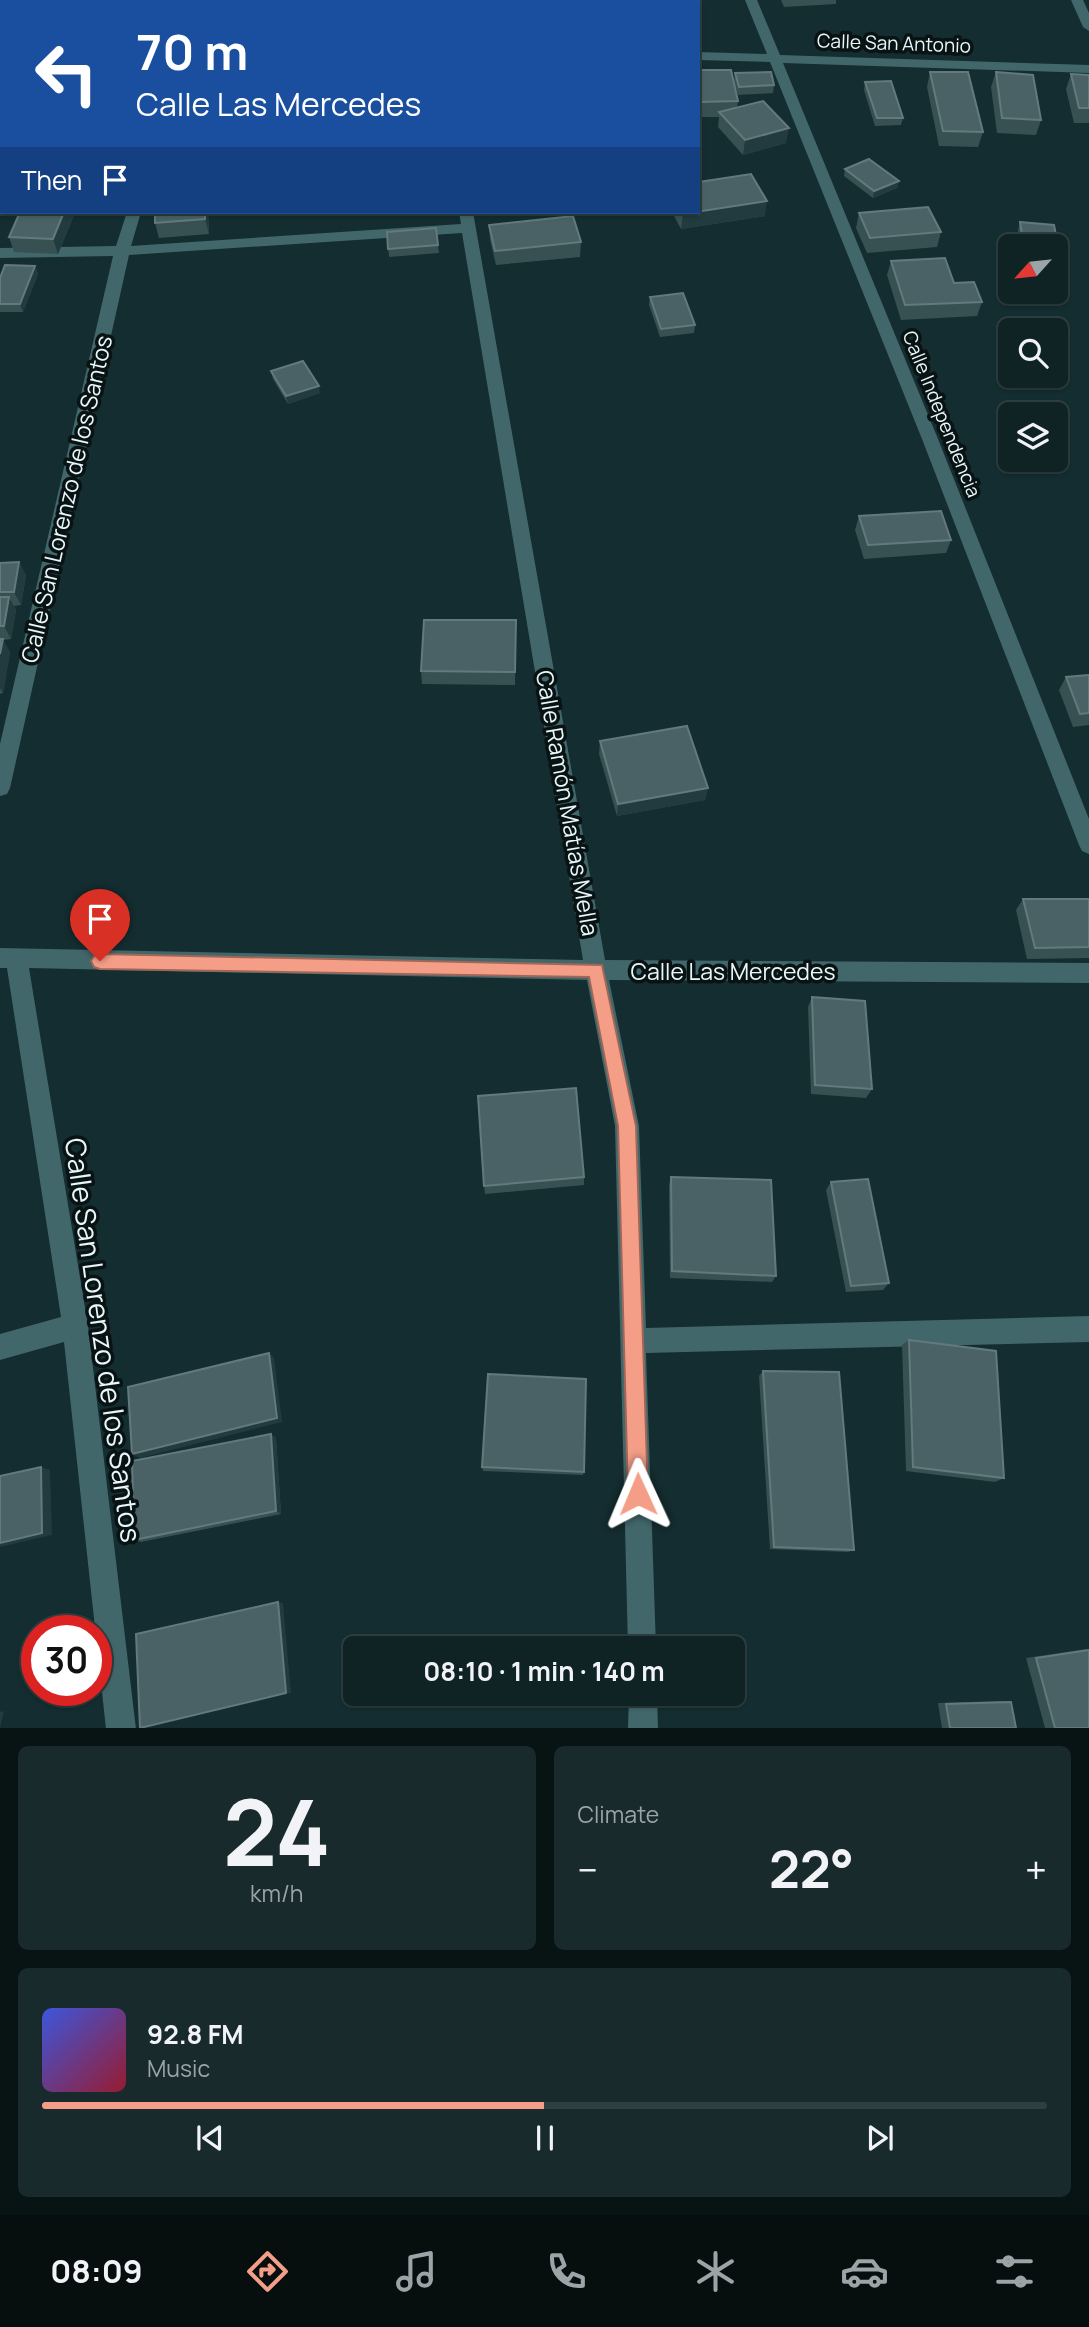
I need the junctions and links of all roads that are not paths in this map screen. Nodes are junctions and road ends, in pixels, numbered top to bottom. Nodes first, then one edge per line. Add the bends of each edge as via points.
1 (751, 0) edge
2 (1077, 0) edge
3 (1089, 27) edge
4 (700, 56) edge
5 (777, 58) junction
6 (1089, 69) edge
7 (133, 214) edge
8 (467, 220) edge
9 (122, 251) junction
10 (0, 253) edge
11 (0, 788) edge
12 (1089, 845) edge
13 (8, 959) edge
14 (596, 970) junction
15 (1089, 973) edge
16 (75, 1326) junction
17 (1089, 1329) edge
18 (635, 1340) junction
19 (0, 1347) edge
20 (642, 1636) edge
21 (643, 1706) edge
22 (121, 1728) edge
23 (643, 1728) edge

1 - 5 street, Calle Independencia
2 - 3 street
4 - 5 street, Calle San Antonio
5 - 6 street, Calle San Antonio
5 - 12 street, Calle Independencia
7 - 9 street, Calle San Lorenzo de los Santos
8 - 9 street
8 - 14 street, Calle Ramón Matías Mella
9 - 10 street
9 - 11 street, Calle San Lorenzo de los Santos
13 - 14 street, Calle Las Mercedes
13 - 16 street, Calle San Lorenzo de los Santos
14 - 15 street, Calle Las Mercedes
14 - 18 street, Calle Ramón Matías Mella via 627,1126
16 - 19 street
16 - 22 street, Calle San Lorenzo de los Santos
17 - 18 street
18 - 20 street, Calle Ramón Matías Mella
21 - 23 street

